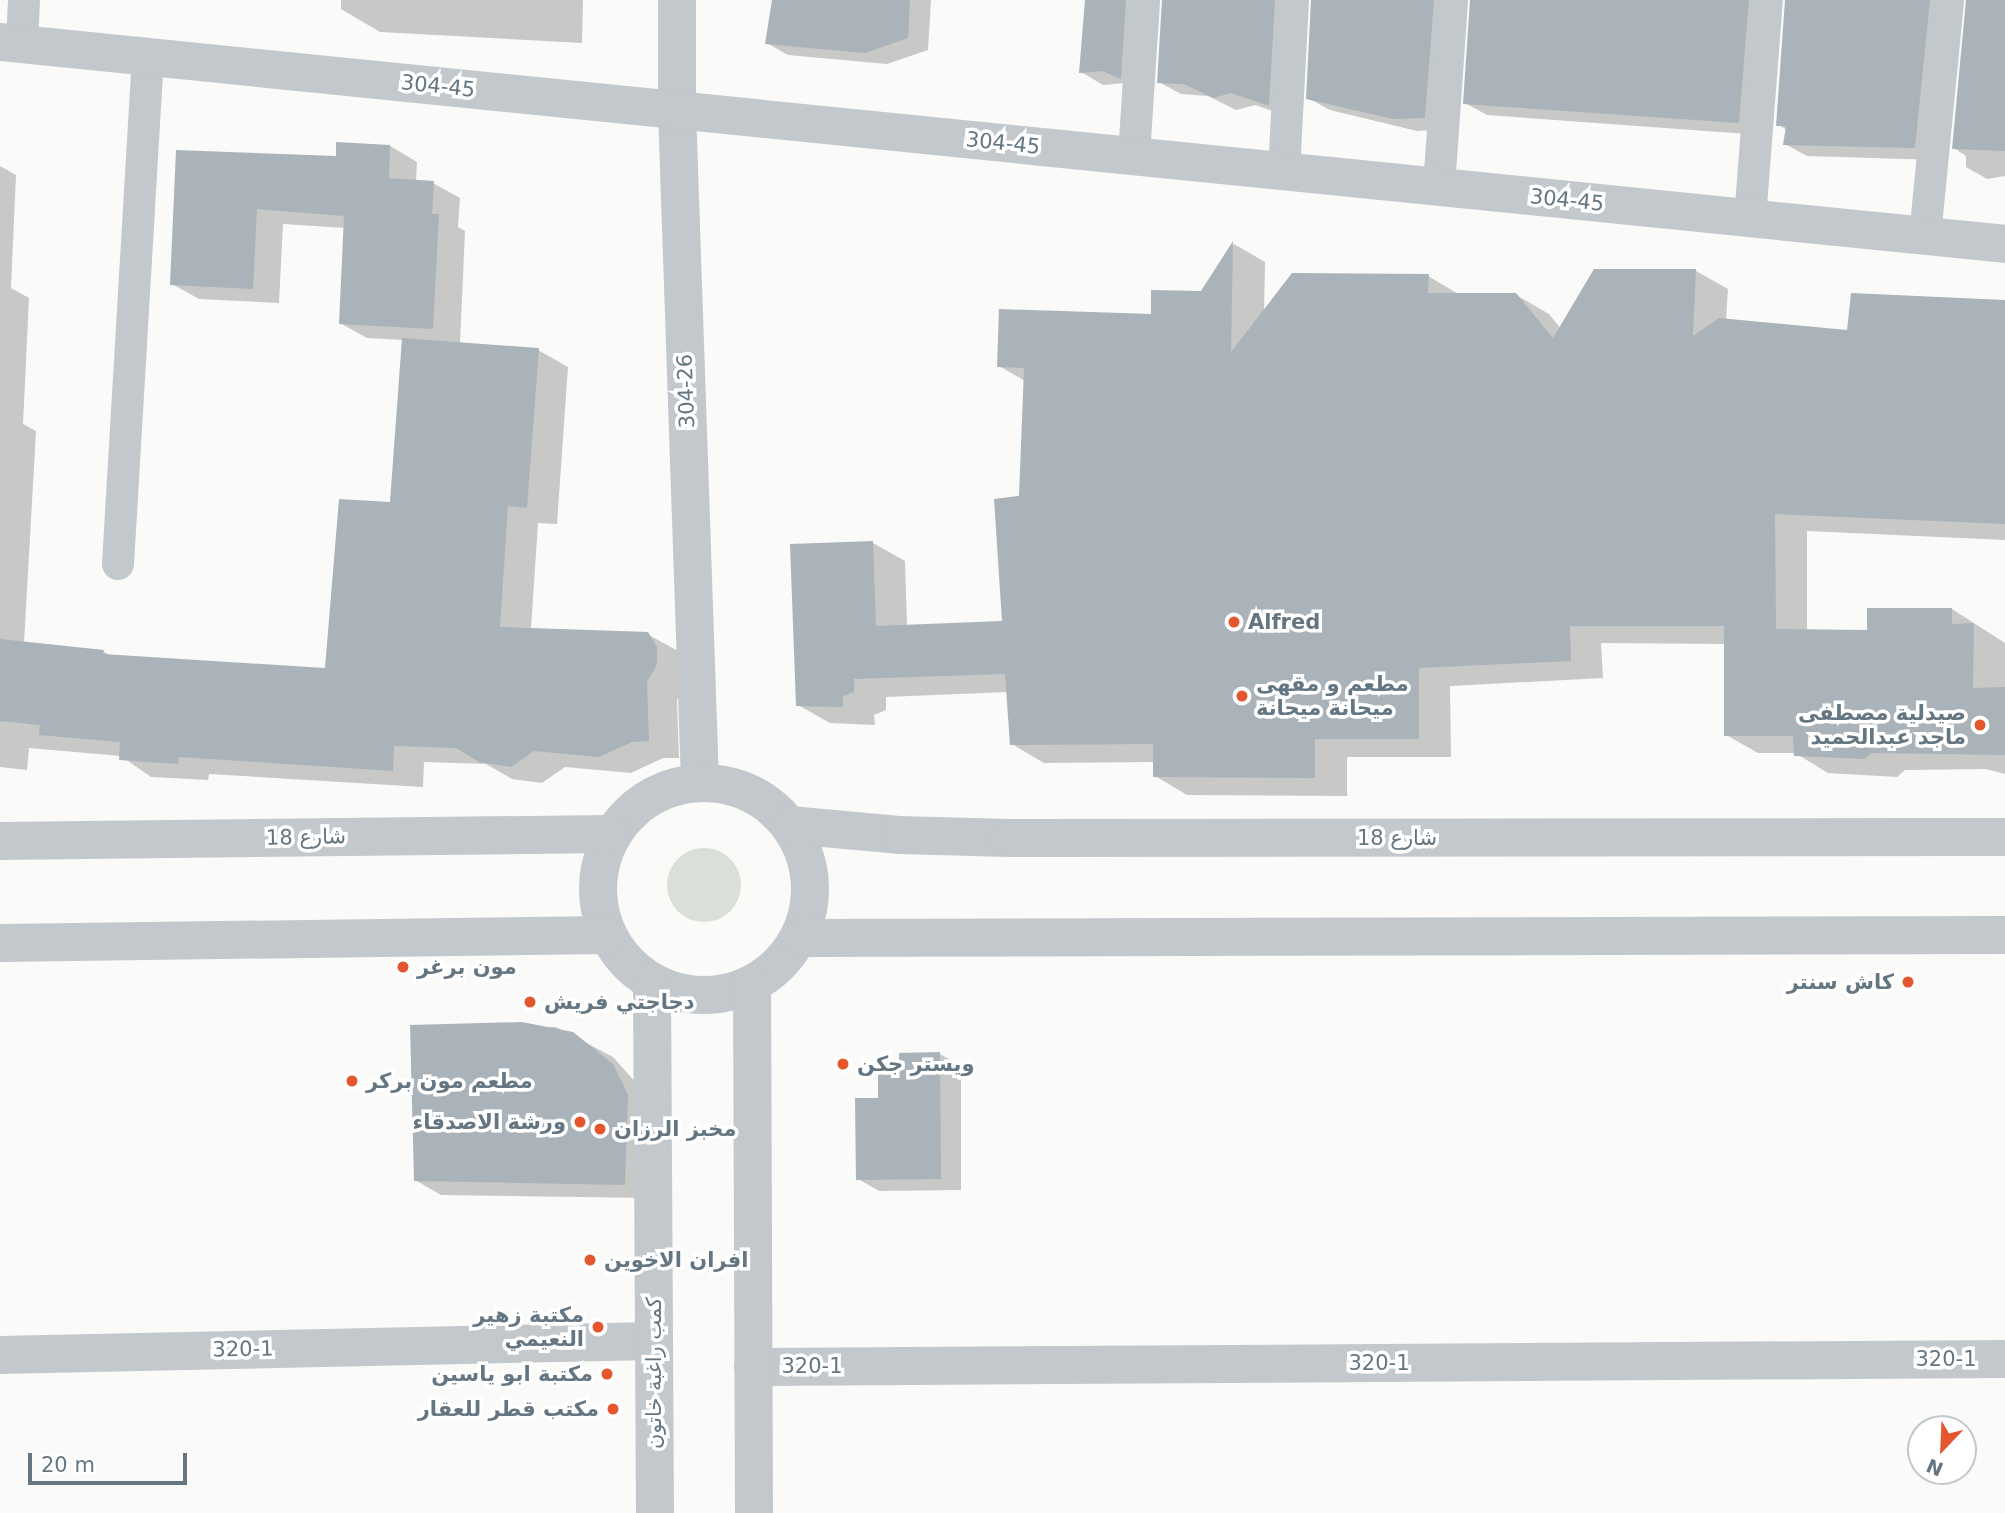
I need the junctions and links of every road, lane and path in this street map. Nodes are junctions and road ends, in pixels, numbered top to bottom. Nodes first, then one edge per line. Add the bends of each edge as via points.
1 (24, 0) edge
2 (677, 0) edge
3 (1144, 0) edge
4 (1293, 0) edge
5 (1452, 0) edge
6 (1767, 0) edge
7 (1948, 0) edge
8 (11, 43) edge
9 (148, 56) junction
10 (677, 110) junction
11 (1134, 156) junction
12 (1284, 172) junction
13 (1439, 187) junction
14 (1751, 219) junction
15 (1924, 236) junction
16 (2005, 244) edge
17 (118, 564) dead end
18 (700, 782) junction
19 (790, 825) junction
20 (612, 834) junction
21 (2005, 837) edge
22 (0, 841) edge
23 (2005, 934) edge
24 (607, 935) junction
25 (800, 937) junction
26 (0, 943) edge
27 (652, 982) junction
28 (752, 985) junction
29 (654, 1341) junction
30 (0, 1354) edge
31 (2005, 1359) edge
32 (753, 1367) junction
33 (655, 1513) edge
34 (754, 1513) edge

1 - 8 lane
2 - 10 street, 304-26
3 - 11 lane
4 - 12 lane
5 - 13 lane
6 - 14 lane
7 - 15 lane
8 - 9 street, 304-45
9 - 10 street, 304-45
9 - 17 lane
10 - 11 street, 304-45
10 - 18 street, 304-26
11 - 12 street, 304-45
12 - 13 street, 304-45
13 - 14 street, 304-45
14 - 15 street, 304-45
15 - 16 street, 304-45
18 - 19 street via 750,793
18 - 20 street via 650,796
19 - 21 street, شارع 18 via 899,835 1010,838
19 - 25 street via 804,851 811,880 809,909
20 - 22 street, شارع 18
20 - 24 street via 597,884
23 - 25 street
24 - 26 street
24 - 27 street via 634,969
25 - 28 street via 771,972
27 - 28 street via 676,992 701,995
27 - 29 street, كمب راغبة خاتون
28 - 32 street
29 - 30 street, 320-1
29 - 33 street, كمب راغبة خاتون
31 - 32 street, 320-1
32 - 34 street

